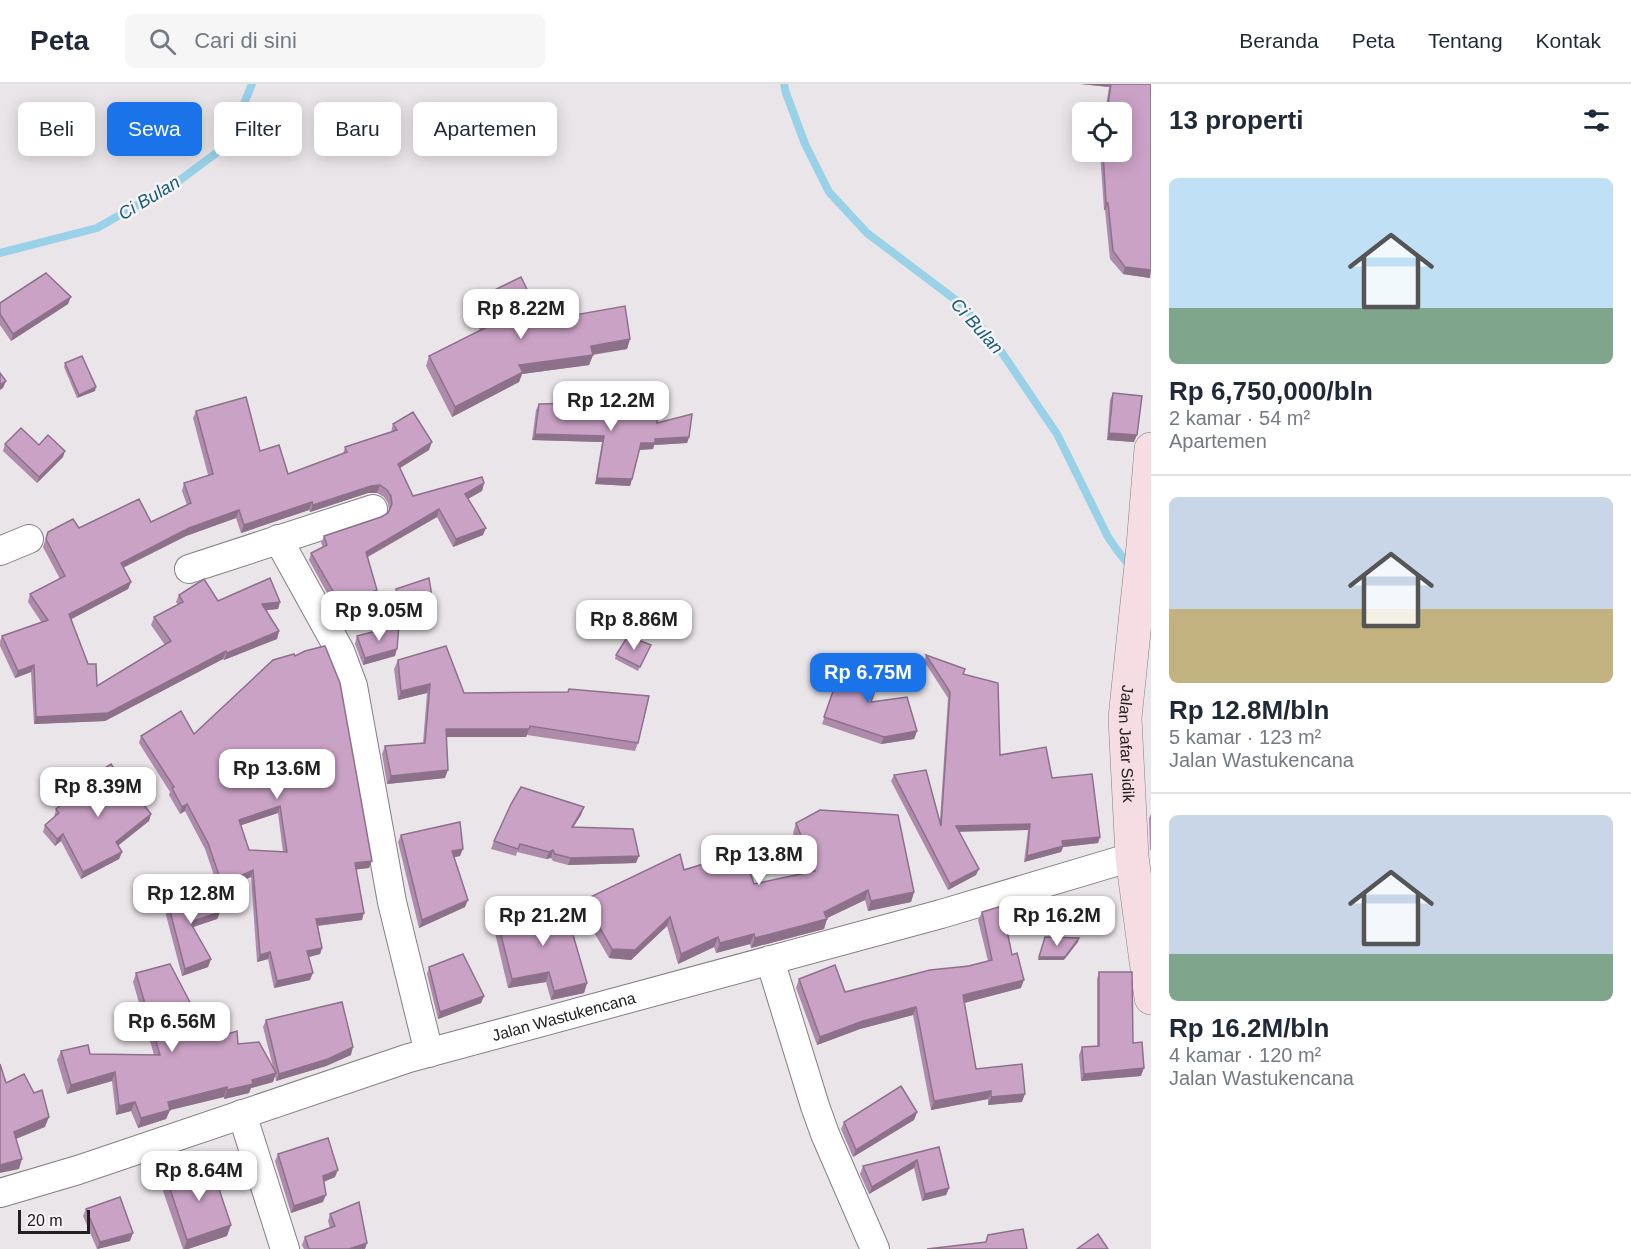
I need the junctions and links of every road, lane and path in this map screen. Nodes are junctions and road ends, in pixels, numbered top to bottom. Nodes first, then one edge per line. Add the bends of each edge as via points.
1 (1151, 449) edge
2 (373, 509) dead end
3 (29, 539) dead end
4 (278, 539) junction
5 (0, 551) edge
6 (189, 568) dead end
7 (1132, 857) junction
8 (770, 960) junction
9 (1151, 998) edge
10 (429, 1053) junction
11 (242, 1114) junction
12 (0, 1193) edge
13 (285, 1249) edge
14 (875, 1249) edge

1 - 7 street, Jalan Jafar Sidik via 1125,718
2 - 4 street
3 - 5 street
4 - 6 street
4 - 10 street via 340,651 353,686 392,902
7 - 8 street, Jalan Wastukencana
7 - 9 street, Jalan Jafar Sidik
8 - 10 street, Jalan Wastukencana
8 - 14 street via 825,1134
10 - 11 street, Jalan Wastukencana
11 - 12 street, Jalan Wastukencana
11 - 13 street

